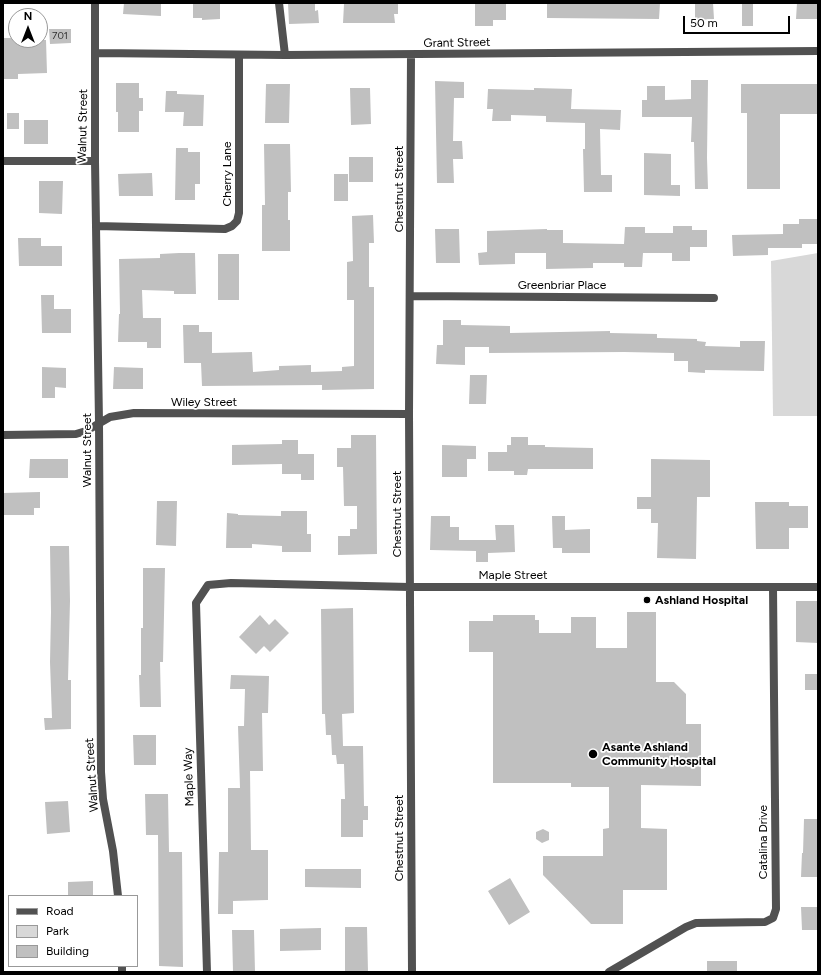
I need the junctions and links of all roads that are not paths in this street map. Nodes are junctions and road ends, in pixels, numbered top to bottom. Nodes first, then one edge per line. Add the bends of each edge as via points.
1 (95, 3) edge
2 (279, 3) edge
3 (818, 51) edge
4 (96, 53) junction
5 (411, 55) junction
6 (239, 56) junction
7 (285, 56) junction
8 (3, 161) edge
9 (95, 161) junction
10 (96, 226) junction
11 (410, 296) junction
12 (714, 298) dead end
13 (409, 414) junction
14 (99, 422) junction
15 (3, 435) edge
16 (208, 585) joint
17 (410, 587) junction
18 (773, 587) junction
19 (818, 587) edge
20 (118, 895) edge
21 (207, 972) edge
22 (412, 972) edge
23 (608, 972) edge

1 - 4 street, Walnut Street
2 - 7 street
3 - 5 street, Grant Street
4 - 6 street, Grant Street
4 - 9 street, Walnut Street
5 - 7 street, Grant Street
5 - 11 street, Chestnut Street
6 - 7 street, Grant Street
6 - 10 street, Cherry Lane via 237,221 225,230
8 - 9 street
9 - 10 street, Walnut Street
10 - 14 street, Walnut Street
11 - 12 street, Greenbriar Place
11 - 13 street, Chestnut Street
13 - 14 street, Wiley Street via 134,413 110,417
13 - 17 street, Chestnut Street
14 - 15 street, Wiley Street via 76,434
14 - 20 street, Walnut Street via 101,772
16 - 17 street, Maple Street via 232,583
16 - 21 street, Maple Way via 196,603
17 - 18 street, Maple Street
17 - 22 street, Chestnut Street
18 - 19 street, Maple Street
18 - 23 street, Catalina Drive via 776,909 773,918 765,922 696,923

